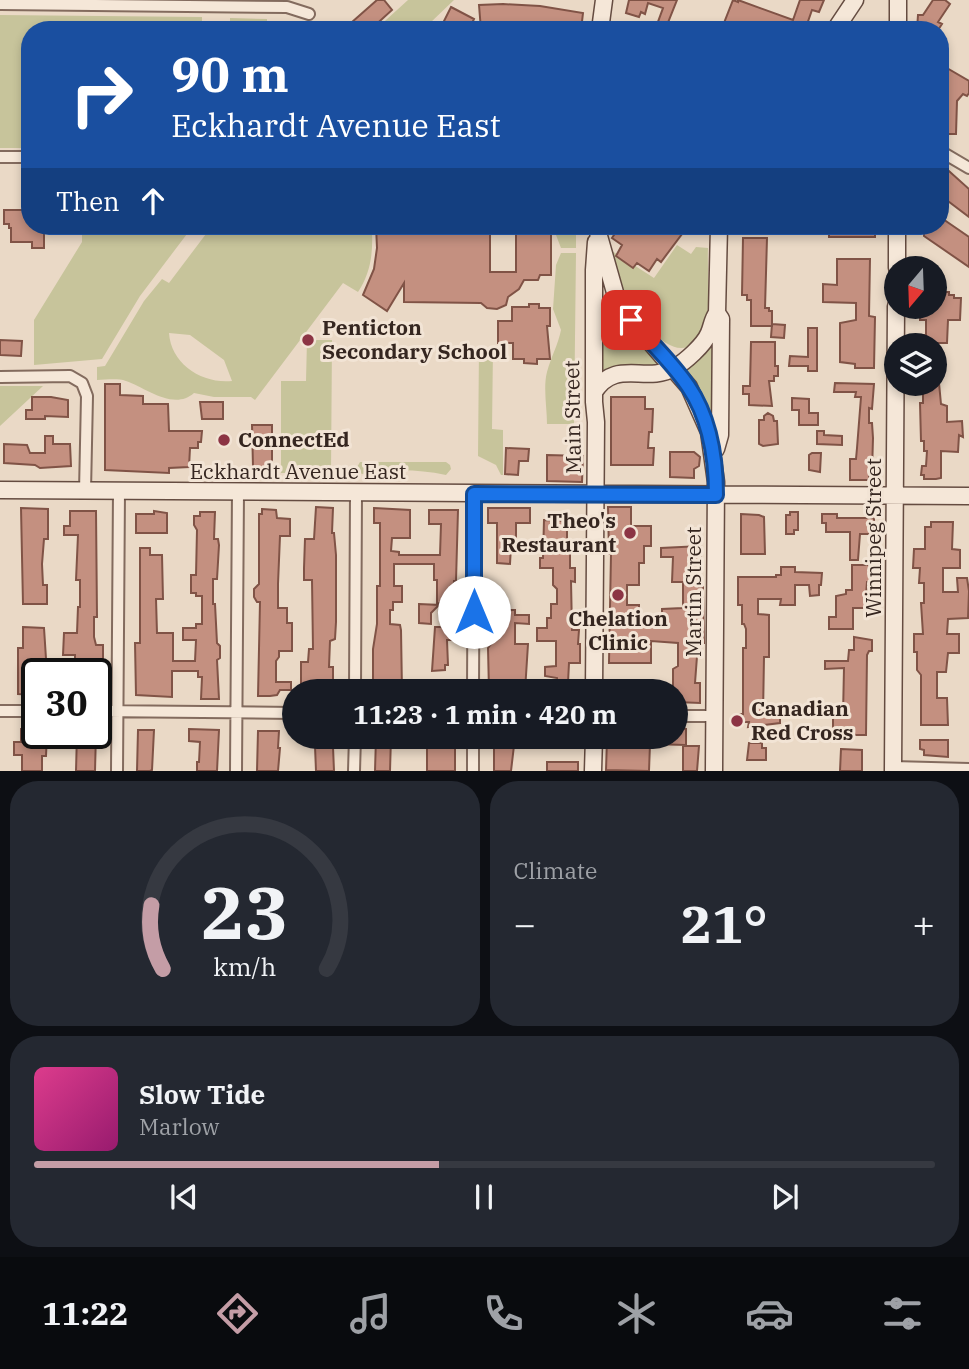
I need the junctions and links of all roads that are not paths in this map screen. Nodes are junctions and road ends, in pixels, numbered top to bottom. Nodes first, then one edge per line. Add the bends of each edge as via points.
1 (604, 0) edge
2 (855, 0) edge
3 (898, 0) edge
4 (182, 3) edge
5 (0, 4) edge
6 (309, 14) dead end
7 (601, 21) edge
8 (841, 21) edge
9 (898, 21) edge
10 (949, 156) edge
11 (0, 157) edge
12 (21, 157) edge
13 (969, 168) edge
14 (596, 235) edge
15 (599, 235) edge
16 (719, 235) edge
17 (897, 235) edge
18 (897, 256) edge
19 (717, 313) junction
20 (896, 319) edge
21 (675, 368) junction
22 (0, 377) edge
23 (594, 392) junction
24 (714, 456) junction
25 (0, 490) edge
26 (85, 491) junction
27 (119, 491) junction
28 (237, 492) junction
29 (356, 493) junction
30 (474, 494) junction
31 (595, 495) junction
32 (716, 495) junction
33 (895, 496) junction
34 (969, 496) edge
35 (355, 679) edge
36 (473, 679) edge
37 (594, 679) edge
38 (0, 711) edge
39 (21, 711) edge
40 (112, 712) edge
41 (117, 712) junction
42 (236, 712) junction
43 (282, 713) edge
44 (688, 716) edge
45 (714, 716) junction
46 (355, 749) edge
47 (473, 749) edge
48 (594, 749) edge
49 (893, 769) edge
50 (969, 769) edge
51 (117, 771) edge
52 (236, 771) edge
53 (354, 771) edge
54 (472, 771) edge
55 (593, 771) edge
56 (714, 771) edge

1 - 7 main road
2 - 8 main road
3 - 9 main road
4 - 5 street
4 - 6 street via 287,7
10 - 13 street
11 - 12 street
14 - 23 main road, Main Street
15 - 21 main road, Martin Street via 616,296 631,320
16 - 19 main road, Martin Street
17 - 18 main road
19 - 21 main road via 705,341
19 - 24 main road, Martin Street via 721,319 720,435
20 - 33 main road, Winnipeg Street
21 - 23 main road via 660,373 619,373 606,378
21 - 24 main road, Martin Street via 702,411
22 - 26 street via 70,376 82,383 87,396
23 - 31 main road, Main Street
24 - 32 main road, Martin Street
25 - 26 main road, Eckhardt Avenue East
26 - 27 main road, Eckhardt Avenue East
27 - 28 main road, Eckhardt Avenue East
27 - 41 street
28 - 29 main road, Eckhardt Avenue East
28 - 42 street
29 - 30 main road, Eckhardt Avenue East
29 - 35 street
30 - 31 main road, Eckhardt Avenue East
30 - 36 street
31 - 32 main road, Eckhardt Avenue East
31 - 37 main road, Main Street
32 - 33 main road, Eckhardt Avenue East
32 - 45 main road, Martin Street
33 - 34 main road, Eckhardt Avenue East
33 - 49 main road, Winnipeg Street
38 - 39 street
40 - 41 street
41 - 42 street
41 - 51 street
42 - 43 street
42 - 52 street
44 - 45 street
45 - 56 main road, Martin Street
46 - 53 street
47 - 54 street
48 - 55 main road
49 - 50 street

